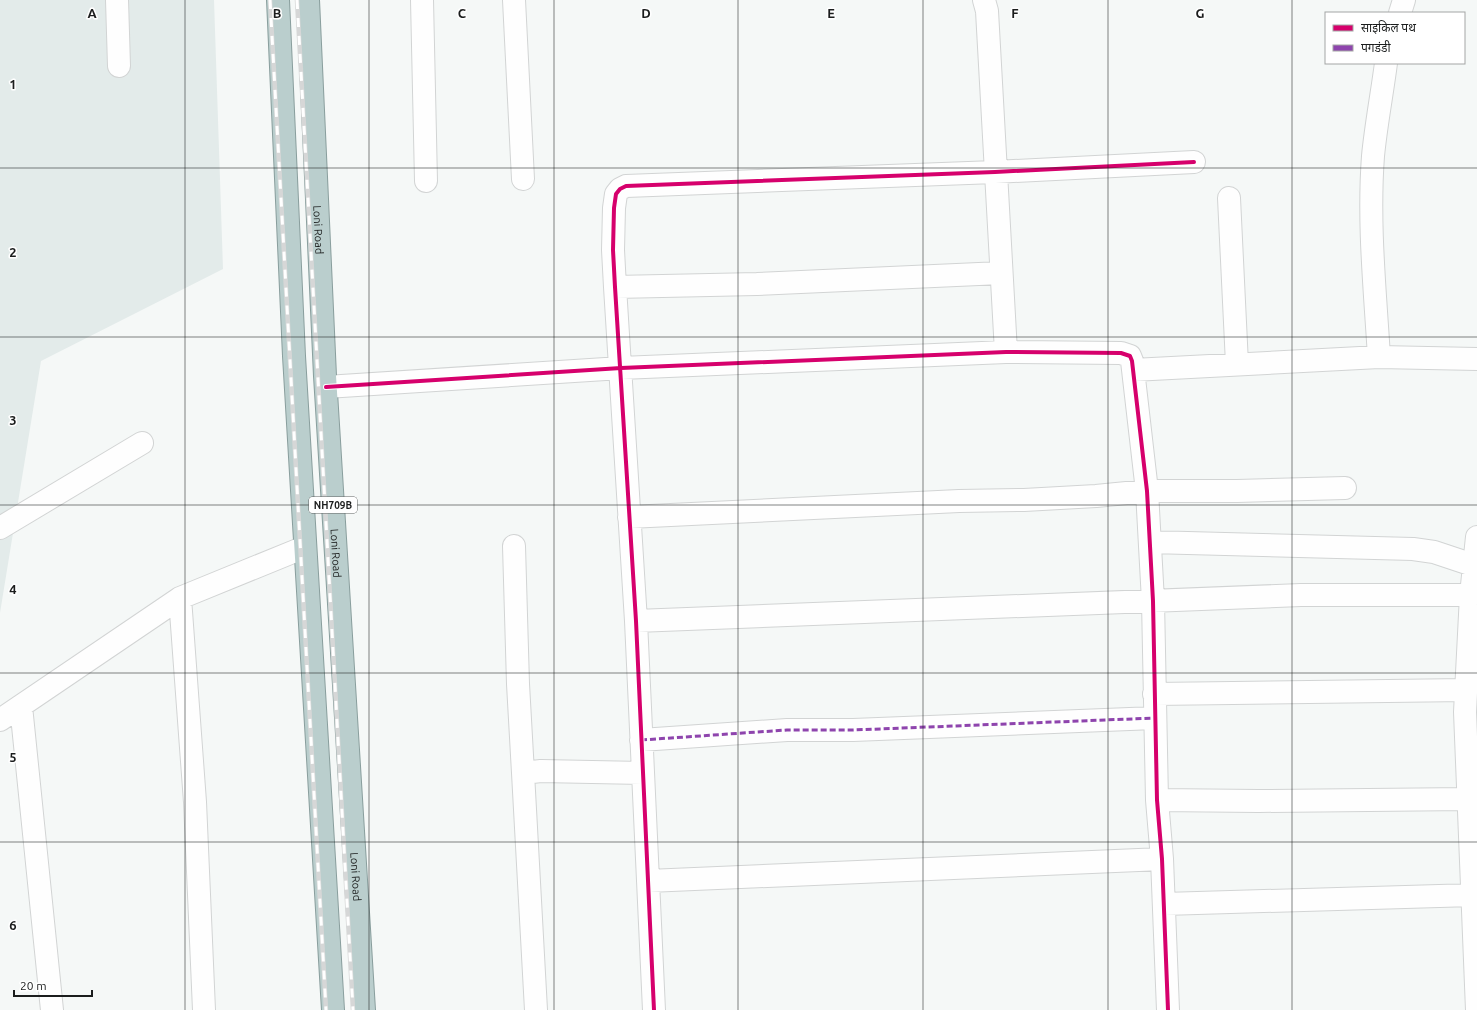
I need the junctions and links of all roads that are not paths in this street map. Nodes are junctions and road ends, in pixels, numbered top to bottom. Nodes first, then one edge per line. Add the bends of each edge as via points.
1 (117, 0) edge
2 (278, 0) edge
3 (308, 0) edge
4 (422, 0) edge
5 (514, 0) edge
6 (984, 0) edge
7 (1404, 0) edge
8 (1400, 12) edge
9 (1386, 64) edge
10 (119, 66) dead end
11 (1194, 162) dead end
12 (995, 172) junction
13 (522, 179) dead end
14 (426, 181) dead end
15 (1229, 198) dead end
16 (1001, 273) junction
17 (615, 287) junction
18 (1006, 352) junction
19 (1379, 357) junction
20 (1477, 359) edge
21 (1237, 364) junction
22 (621, 368) junction
23 (1134, 370) junction
24 (326, 387) junction
25 (142, 442) dead end
26 (1345, 488) dead end
27 (1147, 491) junction
28 (629, 517) junction
29 (0, 528) edge
30 (1477, 537) edge
31 (1150, 542) junction
32 (514, 546) dead end
33 (306, 547) junction
34 (1473, 564) junction
35 (1471, 595) junction
36 (180, 598) junction
37 (1153, 601) junction
38 (636, 621) junction
39 (1466, 690) junction
40 (1154, 694) junction
41 (21, 706) junction
42 (1154, 718) junction
43 (0, 720) edge
44 (641, 740) junction
45 (523, 773) junction
46 (643, 773) junction
47 (1467, 799) junction
48 (1157, 800) junction
49 (1162, 859) junction
50 (648, 881) junction
51 (1473, 895) junction
52 (1164, 904) junction
53 (52, 1010) edge
54 (204, 1010) edge
55 (333, 1010) edge
56 (364, 1010) edge
57 (536, 1010) edge
58 (654, 1010) edge
59 (1168, 1010) edge
60 (1477, 1010) edge

1 - 10 street
2 - 33 highway, NH709B via 294,356
3 - 24 highway, Loni Road / NH709B
4 - 14 street
5 - 13 street
6 - 12 street via 987,11
7 - 8 street
9 - 19 street via 1373,156 1373,261
11 - 12 street
12 - 16 street
12 - 17 street via 626,186 620,188 616,194 614,208
15 - 21 street
16 - 17 street
16 - 18 street
17 - 22 street
18 - 22 street
18 - 23 street via 1121,353 1130,356
19 - 20 street
19 - 21 street
21 - 23 street
22 - 24 street
22 - 28 street
23 - 27 street
24 - 56 highway, Loni Road / NH709B
25 - 29 street
26 - 27 street
27 - 28 street via 1031,500 943,501
27 - 31 street
28 - 38 street
30 - 34 street
31 - 34 street via 1412,549 1434,552
31 - 37 street
32 - 45 street
33 - 36 street
33 - 55 highway, NH709B
34 - 35 street
35 - 37 street via 1301,595
35 - 39 street
36 - 41 street
36 - 54 street via 195,802
37 - 38 street
37 - 40 street
38 - 44 street
39 - 40 street
39 - 47 street
40 - 42 street
41 - 43 street
41 - 53 street
42 - 44 street via 853,730 787,730
42 - 48 street
44 - 46 street
45 - 46 street
45 - 57 street
46 - 50 street
47 - 48 street
47 - 51 street
48 - 49 street
49 - 50 street
49 - 52 street
50 - 58 street
51 - 52 street
51 - 60 street
52 - 59 street

